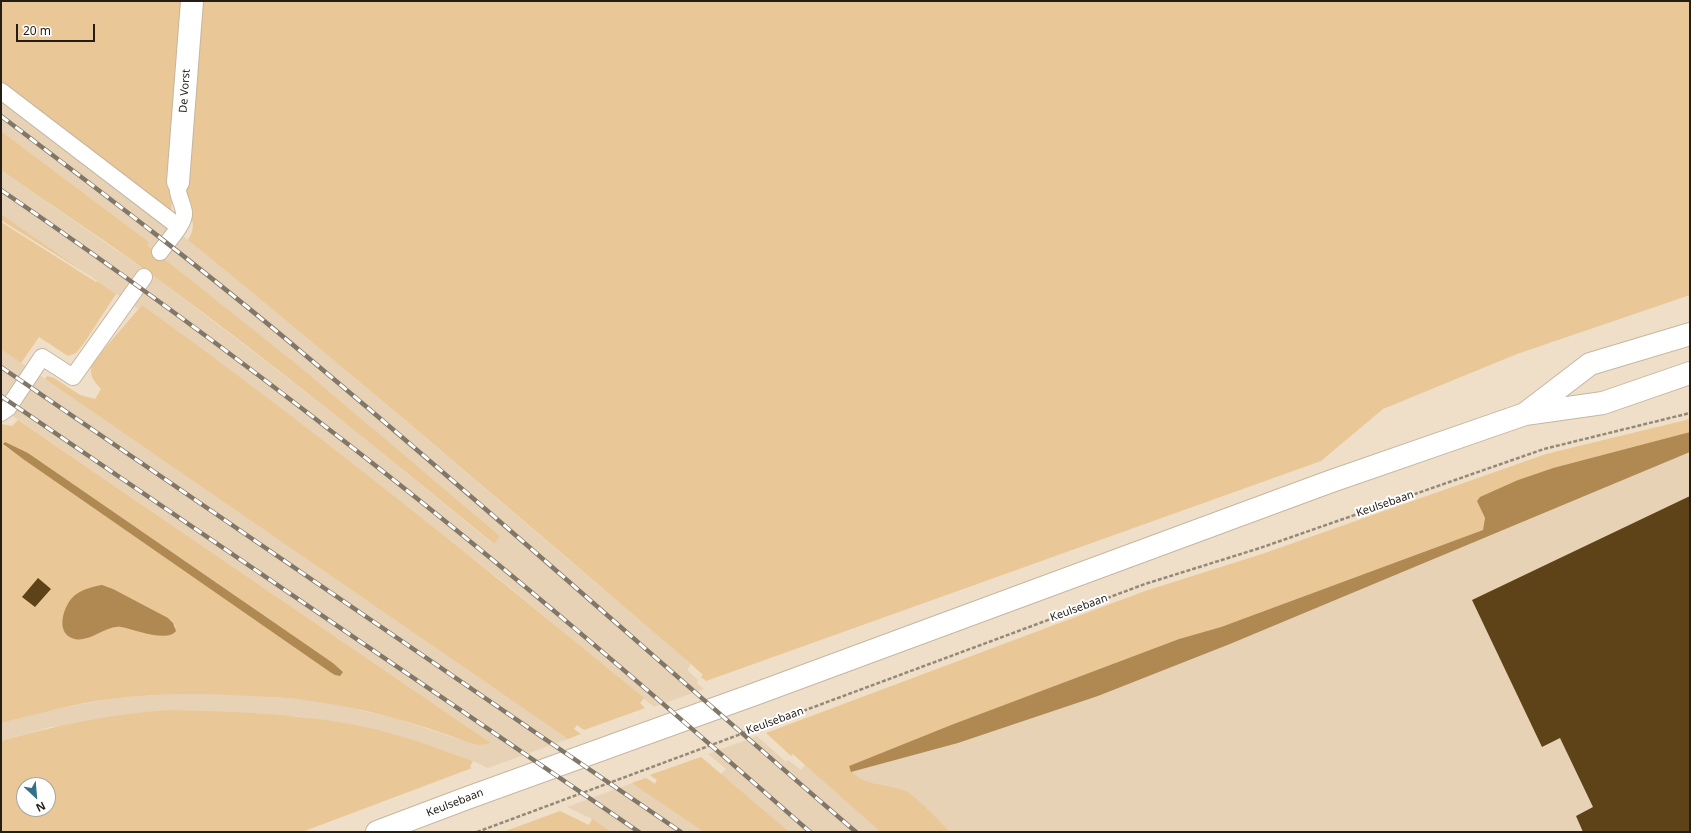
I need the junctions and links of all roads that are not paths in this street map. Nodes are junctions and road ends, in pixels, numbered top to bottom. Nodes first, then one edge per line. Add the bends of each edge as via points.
1 (192, 1) edge
2 (1, 91) edge
3 (178, 182) joint
4 (179, 227) junction
5 (160, 252) dead end
6 (144, 277) dead end
7 (1690, 334) edge
8 (1690, 373) edge
9 (1, 413) edge
10 (1525, 414) junction
11 (377, 832) edge

1 - 3 main road, De Vorst
2 - 4 lane
3 - 4 lane via 178,195 185,216
4 - 5 lane
6 - 9 lane via 73,377 42,357 8,408
7 - 10 main road, Keulsebaan via 1590,364
8 - 10 main road, Keulsebaan via 1603,403
10 - 11 main road, Keulsebaan via 1329,482

